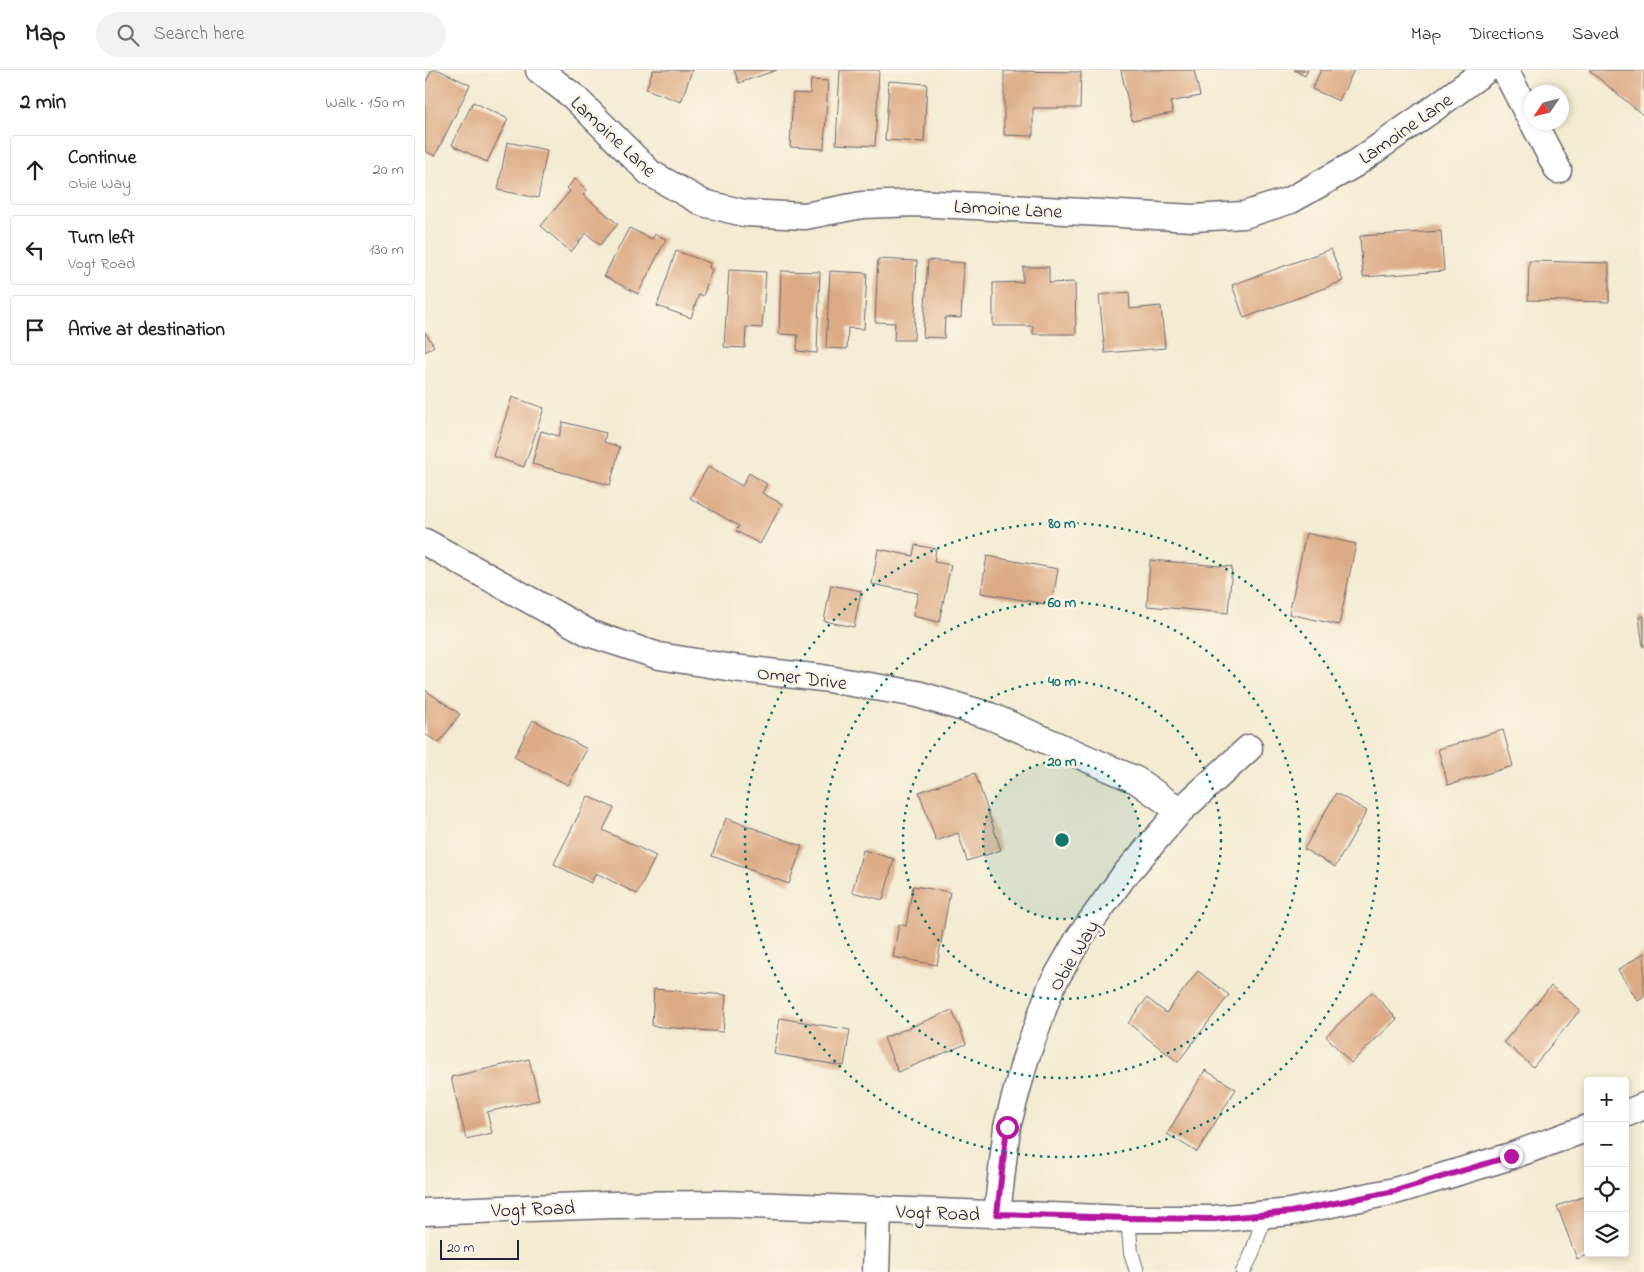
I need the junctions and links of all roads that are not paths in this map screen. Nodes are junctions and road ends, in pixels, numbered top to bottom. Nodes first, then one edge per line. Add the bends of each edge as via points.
1 (539, 70) edge
2 (1486, 70) edge
3 (1505, 70) edge
4 (1524, 106) edge
5 (1537, 130) edge
6 (1558, 170) dead end
7 (425, 542) edge
8 (1249, 748) dead end
9 (1180, 811) junction
10 (1644, 1106) edge
11 (1629, 1112) edge
12 (1584, 1129) edge
13 (879, 1210) junction
14 (425, 1212) edge
15 (997, 1214) junction
16 (1265, 1214) junction
17 (1128, 1218) junction
18 (876, 1272) edge
19 (1137, 1272) edge
20 (1243, 1272) edge

1 - 2 street, Lamoine Lane via 574,98 649,173 703,203 744,213 805,216 862,205 917,203 1193,218 1244,215 1291,200 1355,164
3 - 4 street
5 - 6 street
7 - 9 street, Omer Drive via 591,634 659,656 917,694 990,716 1073,751 1135,780
8 - 9 street, Obie Way
9 - 15 street, Obie Way via 1123,877 1079,938 1051,987 1025,1060 1007,1127
10 - 11 street
12 - 16 street, Vogt Road via 1511,1156 1395,1191 1291,1212
13 - 14 street, Vogt Road via 713,1204
13 - 15 street, Vogt Road
13 - 18 street
15 - 17 street, Vogt Road
16 - 17 street, Vogt Road via 1214,1219
16 - 20 lane
17 - 19 lane via 1131,1252

